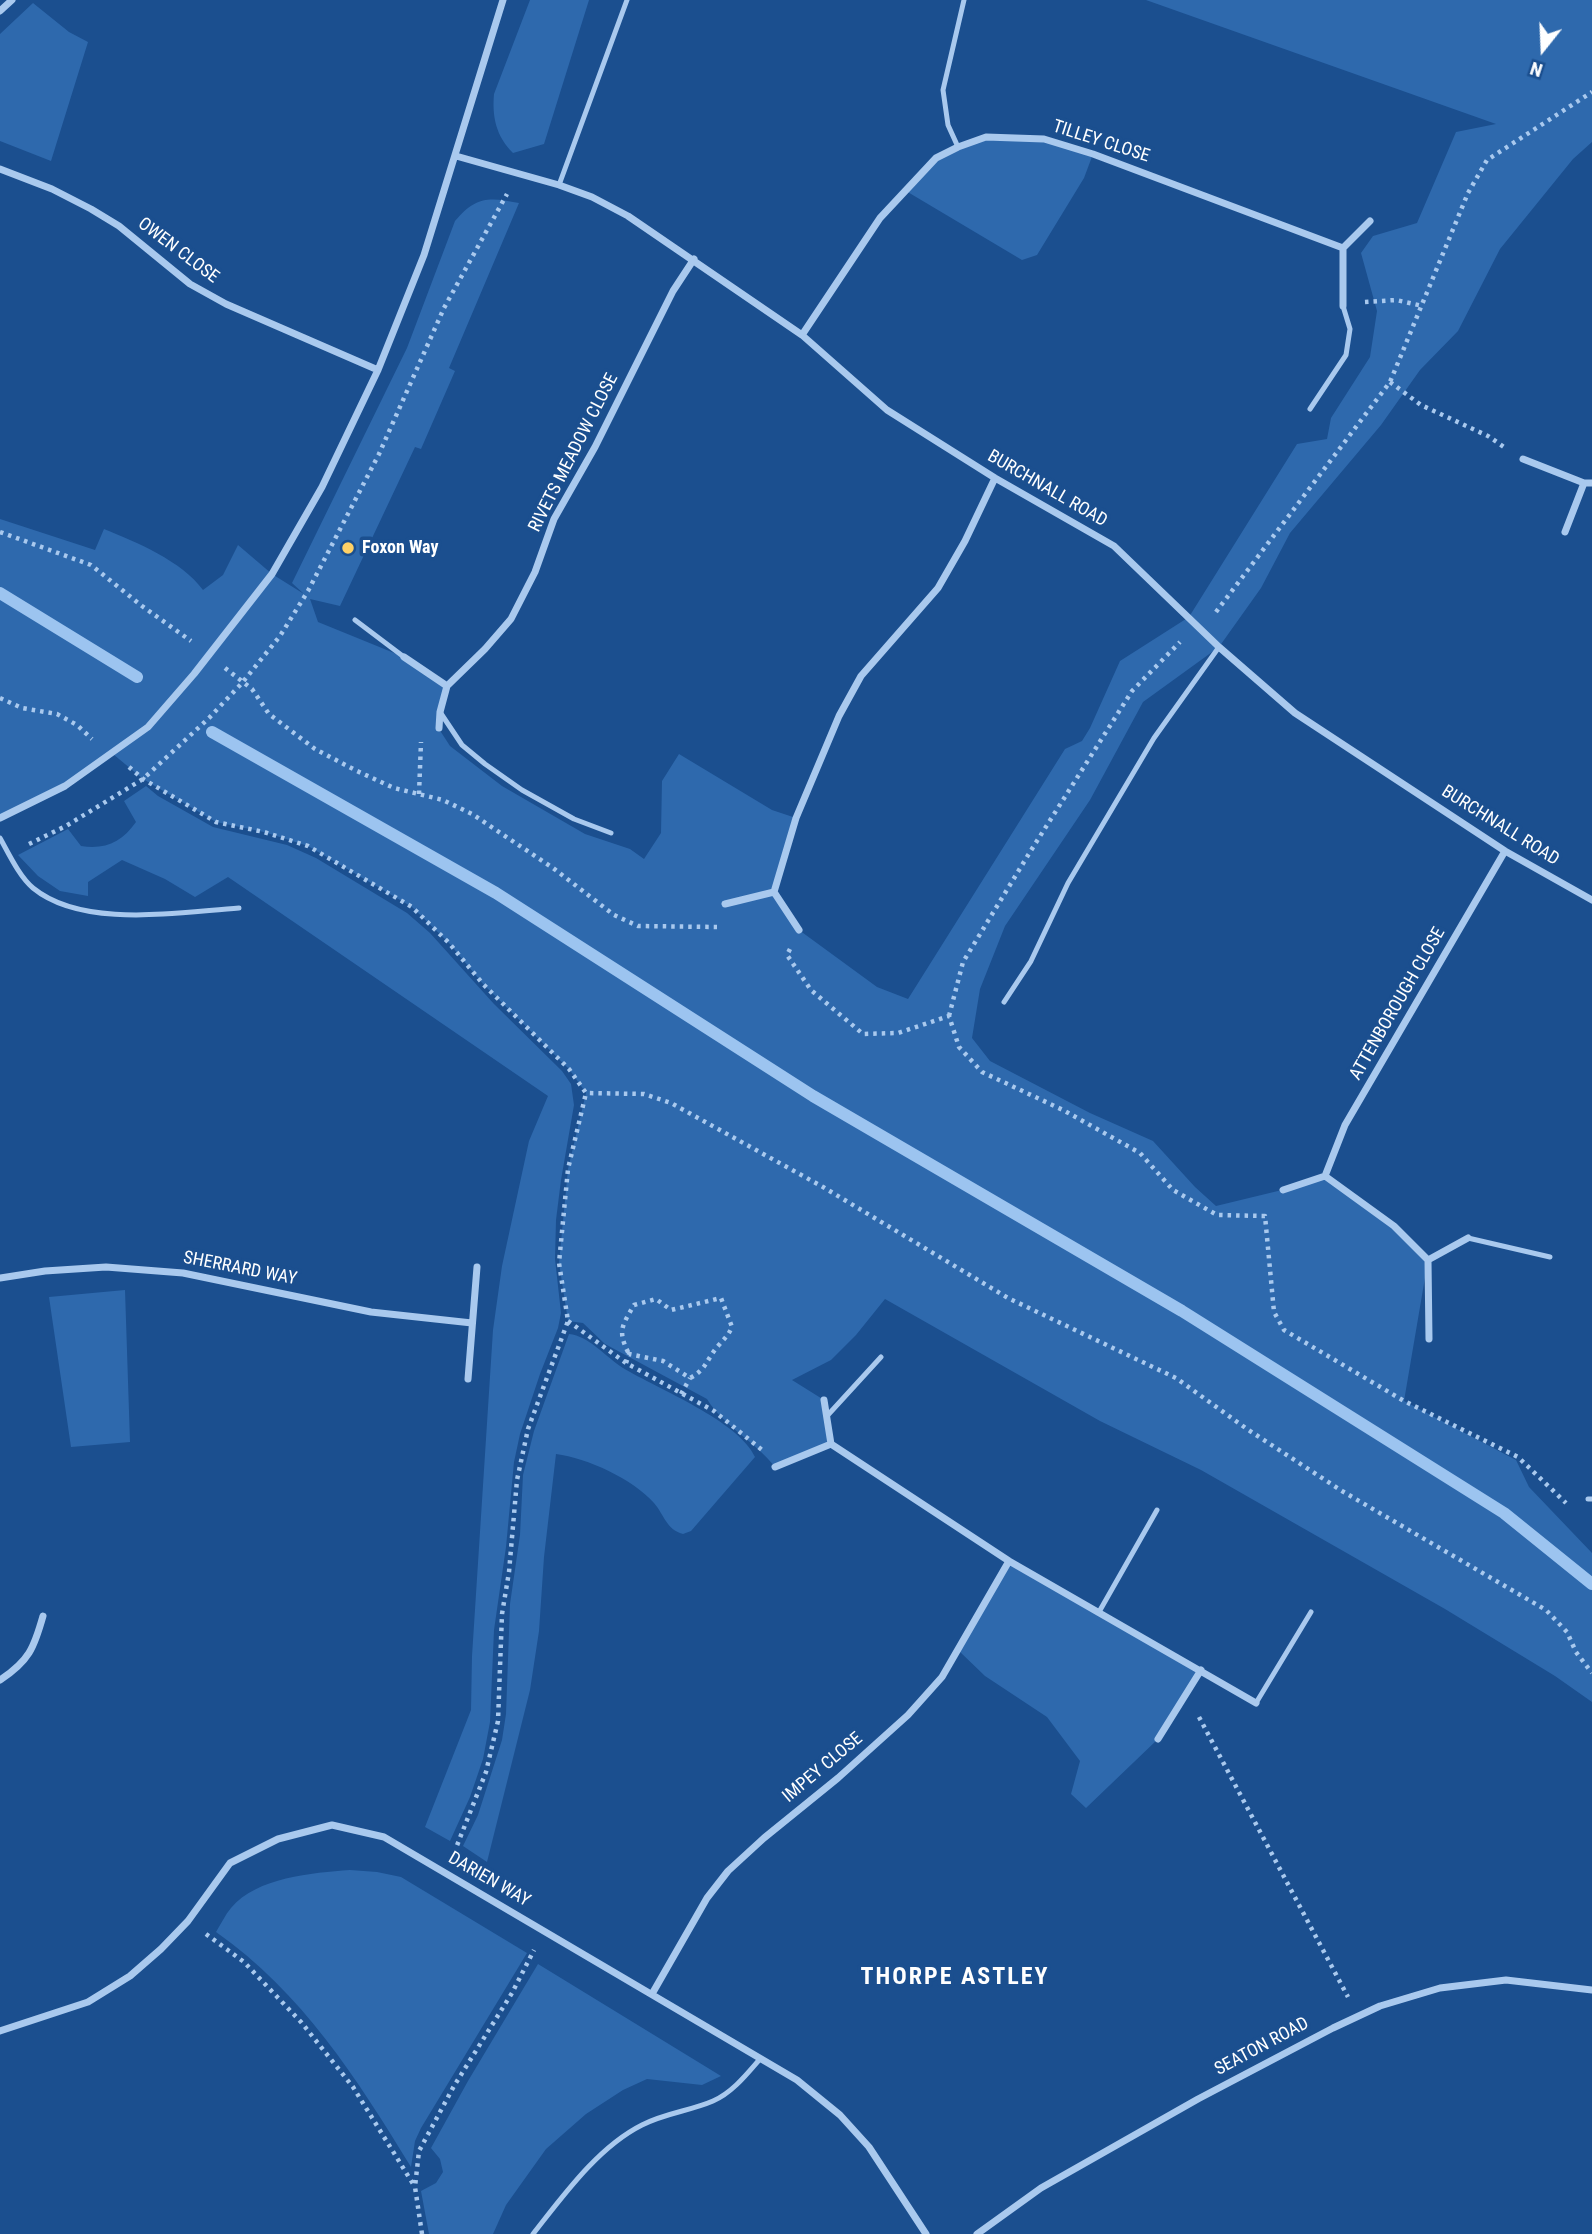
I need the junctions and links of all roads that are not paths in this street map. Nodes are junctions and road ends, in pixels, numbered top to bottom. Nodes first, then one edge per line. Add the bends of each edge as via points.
1 (12, 0) edge
2 (503, 0) edge
3 (627, 0) edge
4 (964, 0) edge
5 (0, 12) edge
6 (958, 147) junction
7 (456, 156) junction
8 (0, 169) edge
9 (559, 185) junction
10 (1370, 221) dead end
11 (1343, 248) junction
12 (694, 259) junction
13 (1343, 306) joint
14 (802, 335) junction
15 (378, 370) junction
16 (1310, 409) dead end
17 (1523, 460) road end
18 (995, 478) junction
19 (1588, 483) edge
20 (1565, 532) dead end
21 (355, 620) dead end
22 (1219, 647) junction
23 (404, 657) joint
24 (447, 686) junction
25 (440, 712) junction
26 (439, 728) road end
27 (0, 818) edge
28 (611, 833) dead end
29 (0, 838) edge
30 (1505, 851) junction
31 (774, 892) junction
32 (1592, 900) edge
33 (725, 904) dead end
34 (239, 908) dead end
35 (799, 930) road end
36 (1004, 1002) dead end
37 (1325, 1176) junction
38 (1283, 1190) dead end
39 (1468, 1238) joint
40 (1550, 1257) dead end
41 (1428, 1260) junction
42 (477, 1267) dead end
43 (0, 1278) edge
44 (472, 1323) junction
45 (1429, 1339) dead end
46 (881, 1357) dead end
47 (468, 1379) dead end
48 (824, 1400) dead end
49 (827, 1416) junction
50 (831, 1444) junction
51 (775, 1467) road end
52 (1157, 1510) dead end
53 (1009, 1561) junction
54 (1099, 1612) junction
55 (1311, 1612) dead end
56 (43, 1616) dead end
57 (1201, 1670) junction
58 (0, 1680) edge
59 (1256, 1703) joint
60 (1158, 1739) dead end
61 (1592, 1990) edge
62 (652, 1994) junction
63 (0, 2031) edge
64 (760, 2059) junction
65 (533, 2234) edge
66 (926, 2234) edge
67 (977, 2234) edge

1 - 5 street
2 - 7 street
3 - 9 lane
4 - 6 lane via 943,90 948,125
6 - 11 street, TILLEY CLOSE via 986,138 1044,139
6 - 14 street, TILLEY CLOSE via 936,158 880,218
7 - 9 street, BURCHNALL ROAD
7 - 15 street via 424,255
8 - 15 street, OWEN CLOSE via 91,209 190,284 226,304
9 - 12 street, BURCHNALL ROAD via 628,216
10 - 11 street
11 - 13 street
12 - 14 street, BURCHNALL ROAD
12 - 24 street, RIVETS MEADOW CLOSE via 554,519 512,619
13 - 16 lane via 1350,329 1346,355
14 - 18 street, BURCHNALL ROAD via 887,410
15 - 27 street via 322,487 272,574 210,654 148,727 65,786
17 - 19 street
18 - 22 street, BURCHNALL ROAD via 1114,546
18 - 31 street via 938,588 855,686 796,818
19 - 20 street
21 - 23 lane
22 - 30 street, BURCHNALL ROAD via 1295,713
22 - 36 lane via 1154,738
23 - 24 street
24 - 25 street
25 - 26 street
25 - 28 lane via 463,745 485,764 574,819
29 - 34 lane via 30,886 50,900 75,908 147,914
30 - 32 street, BURCHNALL ROAD
30 - 37 street, ATTENBOROUGH CLOSE via 1345,1125
31 - 33 street
31 - 35 street
37 - 38 street
37 - 41 street via 1394,1226
39 - 40 lane
39 - 41 street
41 - 45 street
42 - 44 street
43 - 44 street, SHERRARD WAY via 106,1268 183,1273 371,1312
44 - 47 street
46 - 49 lane
48 - 49 street
49 - 50 street
50 - 51 street
50 - 53 street
52 - 54 lane
53 - 54 street
53 - 62 street, IMPEY CLOSE via 942,1677 908,1715 728,1871 707,1898
54 - 57 street
55 - 59 lane
56 - 58 street via 35,1643 19,1668
57 - 59 street
57 - 60 street
61 - 67 street, SEATON ROAD via 1506,1980 1440,1987 1380,2006 1198,2099 1041,2188
62 - 63 street, DARIEN WAY via 384,1837 332,1825 278,1839 230,1863 188,1921 130,1976 88,2002
62 - 64 street, DARIEN WAY
64 - 65 lane via 736,2086 714,2101 641,2125 619,2139 573,2183
64 - 66 street, DARIEN WAY via 797,2080 839,2115 869,2147

